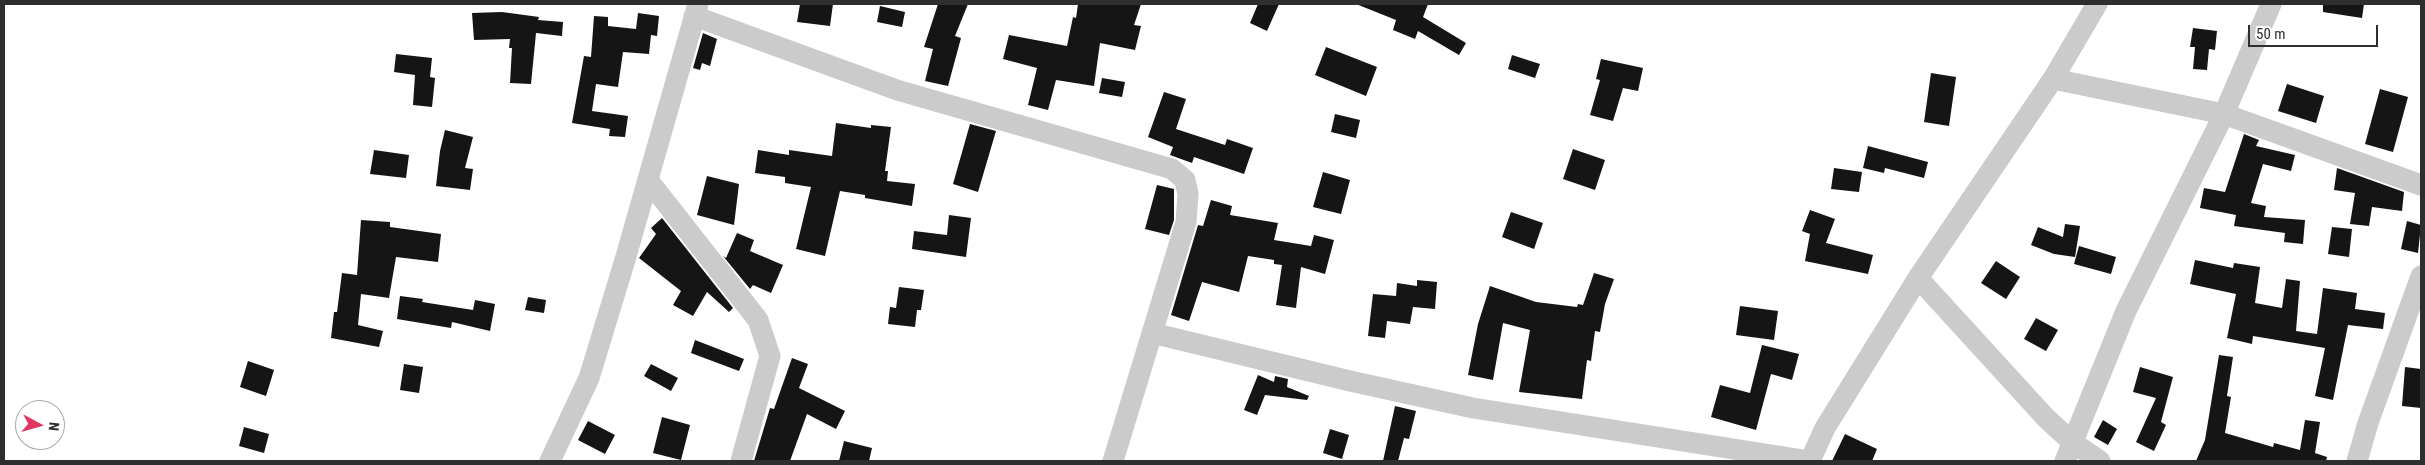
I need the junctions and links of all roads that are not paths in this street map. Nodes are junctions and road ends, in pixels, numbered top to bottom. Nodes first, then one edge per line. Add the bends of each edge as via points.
1 (2097, 4) edge
2 (2271, 4) edge
3 (696, 10) edge
4 (2053, 79) junction
5 (2224, 114) junction
6 (648, 180) junction
7 (2421, 185) edge
8 (2421, 276) edge
9 (1918, 278) junction
10 (1152, 332) junction
11 (2072, 442) junction
12 (550, 461) edge
13 (741, 461) edge
14 (1113, 461) edge
15 (1810, 461) edge
16 (2065, 461) edge
17 (2100, 461) edge
18 (2357, 461) edge

1 - 4 street
2 - 5 street
3 - 6 street
3 - 10 street via 897,90 1172,169 1184,180 1188,194 1186,222
4 - 5 street
4 - 9 street
5 - 7 street
5 - 11 street via 2126,311
6 - 12 street via 589,378
6 - 13 street via 758,320 770,356
8 - 18 street
9 - 11 street via 2046,418
9 - 15 street via 1824,428
10 - 14 street
10 - 15 street via 1473,408
11 - 16 street
11 - 17 street

